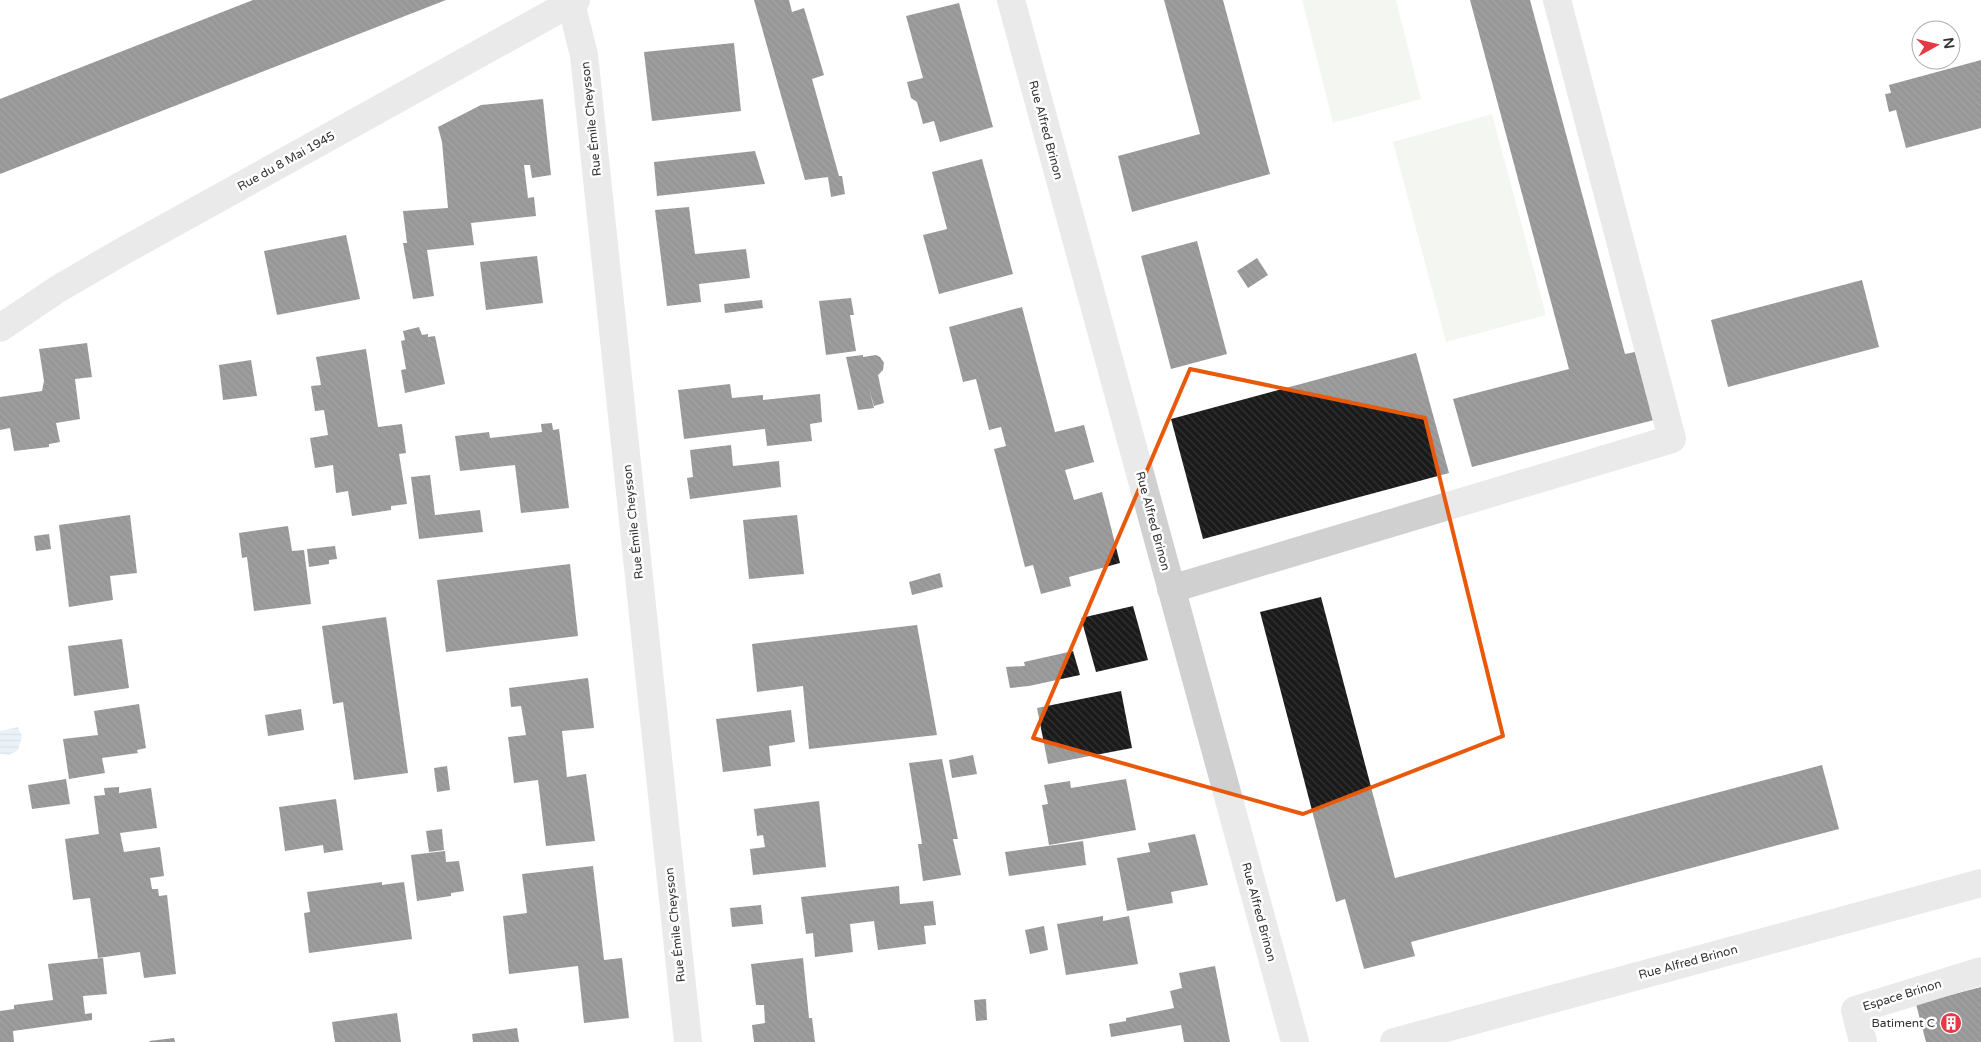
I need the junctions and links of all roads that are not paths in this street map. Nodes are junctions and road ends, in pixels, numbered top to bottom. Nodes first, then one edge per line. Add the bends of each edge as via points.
1 (1011, 0) edge
2 (1557, 0) edge
3 (574, 2) edge
4 (0, 328) edge
5 (1171, 589) junction
6 (1981, 883) edge
7 (1981, 971) edge
8 (688, 1042) edge
9 (1295, 1042) edge
10 (1394, 1042) edge
11 (1863, 1042) edge

1 - 5 street, Rue Alfred Brinon
2 - 5 street via 1672,439
3 - 4 street, Rue du 8 Mai 1945 via 125,250
3 - 8 street, Rue Émile Cheysson via 584,55
5 - 9 street, Rue Alfred Brinon
6 - 10 street, Rue Alfred Brinon
7 - 11 street, Espace Brinon via 1855,1010

